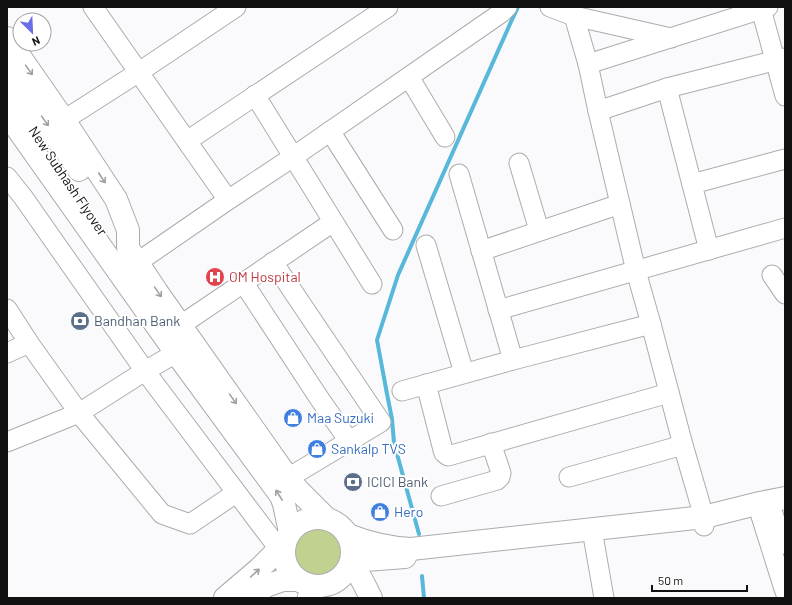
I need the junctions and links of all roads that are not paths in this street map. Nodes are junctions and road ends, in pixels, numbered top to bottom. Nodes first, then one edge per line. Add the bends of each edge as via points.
1 (93, 7) edge
2 (236, 7) edge
3 (388, 7) edge
4 (507, 7) edge
5 (550, 7) edge
6 (760, 8) edge
7 (716, 15) edge
8 (574, 16) junction
9 (7, 38) edge
10 (671, 38) junction
11 (780, 59) edge
12 (588, 64) junction
13 (7, 66) edge
14 (139, 72) junction
15 (409, 77) junction
16 (667, 88) junction
17 (7, 91) edge
18 (255, 95) junction
19 (785, 96) edge
20 (598, 111) junction
21 (7, 114) edge
22 (64, 120) junction
23 (330, 131) junction
24 (445, 137) dead end
25 (187, 141) junction
26 (293, 157) junction
27 (785, 158) edge
28 (519, 164) dead end
29 (459, 174) dead end
30 (7, 177) edge
31 (692, 184) junction
32 (228, 200) junction
33 (620, 204) junction
34 (98, 209) junction
35 (334, 222) junction
36 (785, 228) edge
37 (393, 230) dead end
38 (539, 230) junction
39 (426, 245) dead end
40 (709, 250) junction
41 (481, 251) junction
42 (129, 262) junction
43 (273, 262) junction
44 (636, 271) junction
45 (772, 275) dead end
46 (243, 282) junction
47 (372, 284) dead end
48 (785, 294) edge
49 (7, 309) edge
50 (498, 310) junction
51 (181, 324) junction
52 (652, 324) junction
53 (29, 343) junction
54 (7, 353) edge
55 (176, 353) junction
56 (513, 360) junction
57 (145, 371) junction
58 (464, 373) junction
59 (426, 384) junction
60 (402, 391) dead end
61 (669, 393) junction
62 (79, 413) junction
63 (349, 441) junction
64 (7, 442) edge
65 (491, 443) junction
66 (683, 445) junction
67 (569, 476) dead end
68 (288, 478) junction
69 (236, 493) junction
70 (442, 496) dead end
71 (776, 510) edge
72 (327, 519) junction
73 (704, 522) junction
74 (348, 535) junction
75 (284, 541) junction
76 (594, 542) junction
77 (785, 544) edge
78 (351, 562) junction
79 (309, 591) edge
80 (785, 592) edge
81 (225, 598) edge
82 (248, 598) edge
83 (371, 598) edge
84 (604, 598) edge

1 - 14 street
2 - 14 street
3 - 18 street
4 - 15 street
5 - 8 street
6 - 7 street
6 - 11 street
7 - 10 street
8 - 10 street
8 - 12 street
9 -> 22 main road
10 - 12 street
11 - 16 street
11 - 19 street
12 - 20 street
13 -> 34 main road, New Subhash Flyover
14 - 22 street
14 - 25 street
15 - 23 street
15 - 24 street
16 - 20 street
16 - 31 street
17 - 34 main road, New Subhash Flyover
18 - 25 street
18 - 26 street
20 - 33 street
21 - 42 main road
22 -> 42 main road via 116,199 128,230
23 - 26 street
23 - 37 street
25 - 32 street
26 - 32 street
26 - 35 street
27 - 31 street
28 - 38 street
29 - 41 street
30 - 57 street
31 - 40 street
32 - 42 street
33 - 38 street
33 - 44 street
34 - 42 main road, New Subhash Flyover via 113,249
35 - 43 street
35 - 47 street
36 - 40 street
38 - 41 street
39 - 58 street
40 - 44 street
41 - 50 street
42 -> 51 main road via 157,292
42 - 55 main road
43 - 46 street
43 - 63 street via 381,422
44 - 50 street
44 - 52 street
45 - 48 street
46 - 51 street
46 - 63 street
49 - 53 street
50 - 56 street
51 -> 68 main road
52 - 56 street
52 - 61 street
53 - 54 street
53 - 62 street
55 - 57 street
75 -> 55 main road via 284,504 281,496
56 - 58 street
57 - 62 street
57 - 69 street
58 - 59 street
59 - 60 street
59 - 65 street via 444,453 448,456
61 - 65 street
61 - 66 street
62 - 64 street
62 - 69 street via 162,514 190,524
63 - 68 street
65 - 70 street via 500,477
66 - 67 street
66 - 73 street
68 - 72 main road
69 - 75 street
71 - 73 main road
71 - 73 main road via 760,503
71 - 77 street via 781,537
71 - 80 street
72 - 74 main road via 339,525
72 - 75 main road via 313,518 300,522
73 - 74 main road via 411,549 390,547
73 - 76 main road
74 - 78 main road via 352,548
75 - 79 main road via 283,557 288,570
81 -> 75 main road via 259,569
76 - 78 main road
76 - 84 street
78 - 79 main road via 346,574 331,584
78 - 83 main road
79 - 82 main road via 283,580 266,586

